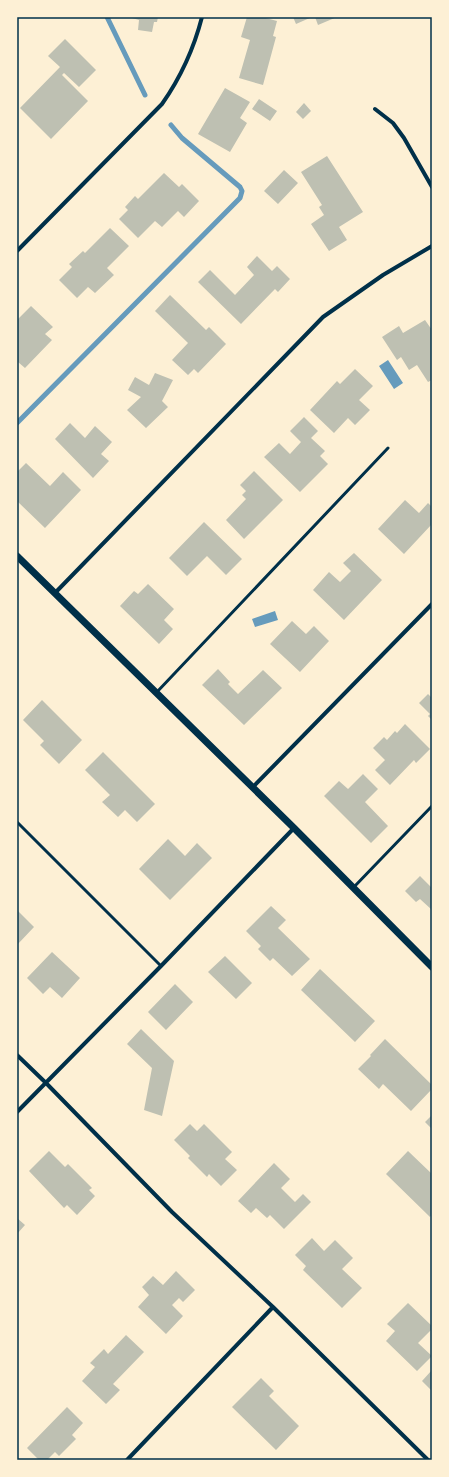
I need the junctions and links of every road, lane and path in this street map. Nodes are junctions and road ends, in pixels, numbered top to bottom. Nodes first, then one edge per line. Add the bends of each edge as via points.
1 (202, 17) edge
2 (375, 109) dead end
3 (432, 187) edge
4 (432, 246) edge
5 (17, 251) edge
6 (388, 448) dead end
7 (17, 556) edge
8 (55, 593) junction
9 (432, 604) edge
10 (156, 693) junction
11 (252, 788) junction
12 (432, 806) edge
13 (17, 822) edge
14 (294, 828) junction
15 (353, 888) junction
16 (161, 966) junction
17 (432, 967) edge
18 (17, 1055) edge
19 (46, 1083) junction
20 (17, 1112) edge
21 (273, 1307) junction
22 (126, 1460) edge
23 (428, 1460) edge

1 - 5 street via 186,65 162,104
2 - 3 street via 393,123 404,138
4 - 8 street via 383,275 323,316
6 - 10 lane
7 - 8 street
8 - 10 street
9 - 11 street
10 - 11 street
11 - 14 street
12 - 15 lane
13 - 16 lane
14 - 15 street
14 - 16 street
15 - 17 street
16 - 19 street
18 - 19 street
19 - 20 street
19 - 21 street via 172,1212
21 - 22 street
21 - 23 street

